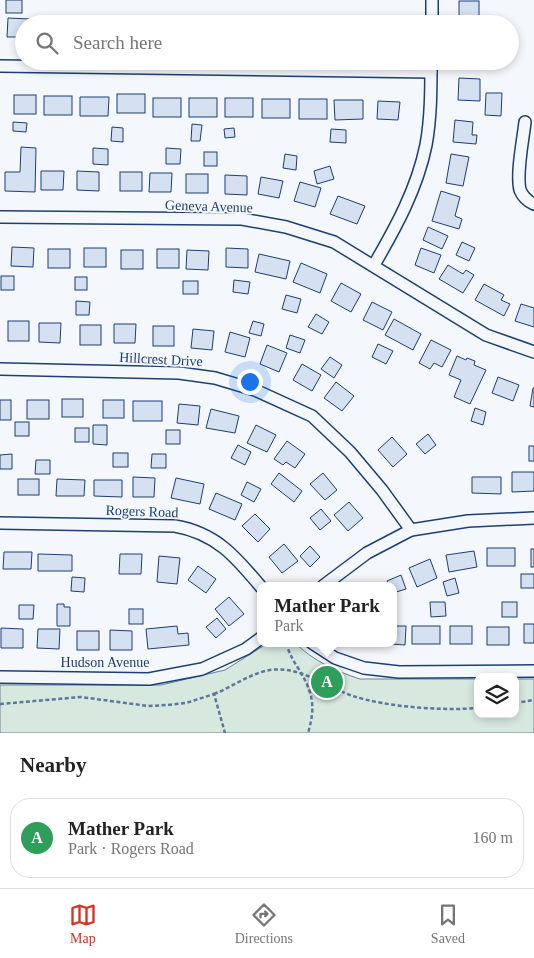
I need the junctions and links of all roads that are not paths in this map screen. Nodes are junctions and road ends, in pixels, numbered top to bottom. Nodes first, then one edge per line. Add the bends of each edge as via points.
1 (432, 0) edge
2 (432, 15) edge
3 (0, 66) edge
4 (15, 66) edge
5 (431, 70) edge
6 (525, 122) dead end
7 (534, 204) edge
8 (0, 217) edge
9 (374, 265) junction
10 (534, 352) edge
11 (0, 369) edge
12 (534, 518) edge
13 (0, 523) edge
14 (411, 530) junction
15 (257, 582) edge
16 (328, 582) edge
17 (257, 641) edge
18 (318, 647) edge
19 (534, 671) edge
20 (0, 677) edge

1 - 2 street
3 - 4 street
5 - 9 street via 426,146 416,181 402,217
6 - 7 street via 519,181 525,199
8 - 9 street, Geneva Avenue via 242,220 286,227 334,242
9 - 10 street, Geneva Avenue via 486,335
11 - 14 street, Hillcrest Drive via 179,373 215,378 255,390 312,416 350,452
12 - 14 street via 468,521
13 - 15 street, Rogers Road via 189,528 220,544
14 - 16 street via 367,553
17 - 20 street, Hudson Avenue via 202,669 149,679
18 - 19 street via 335,658 364,668 399,672

